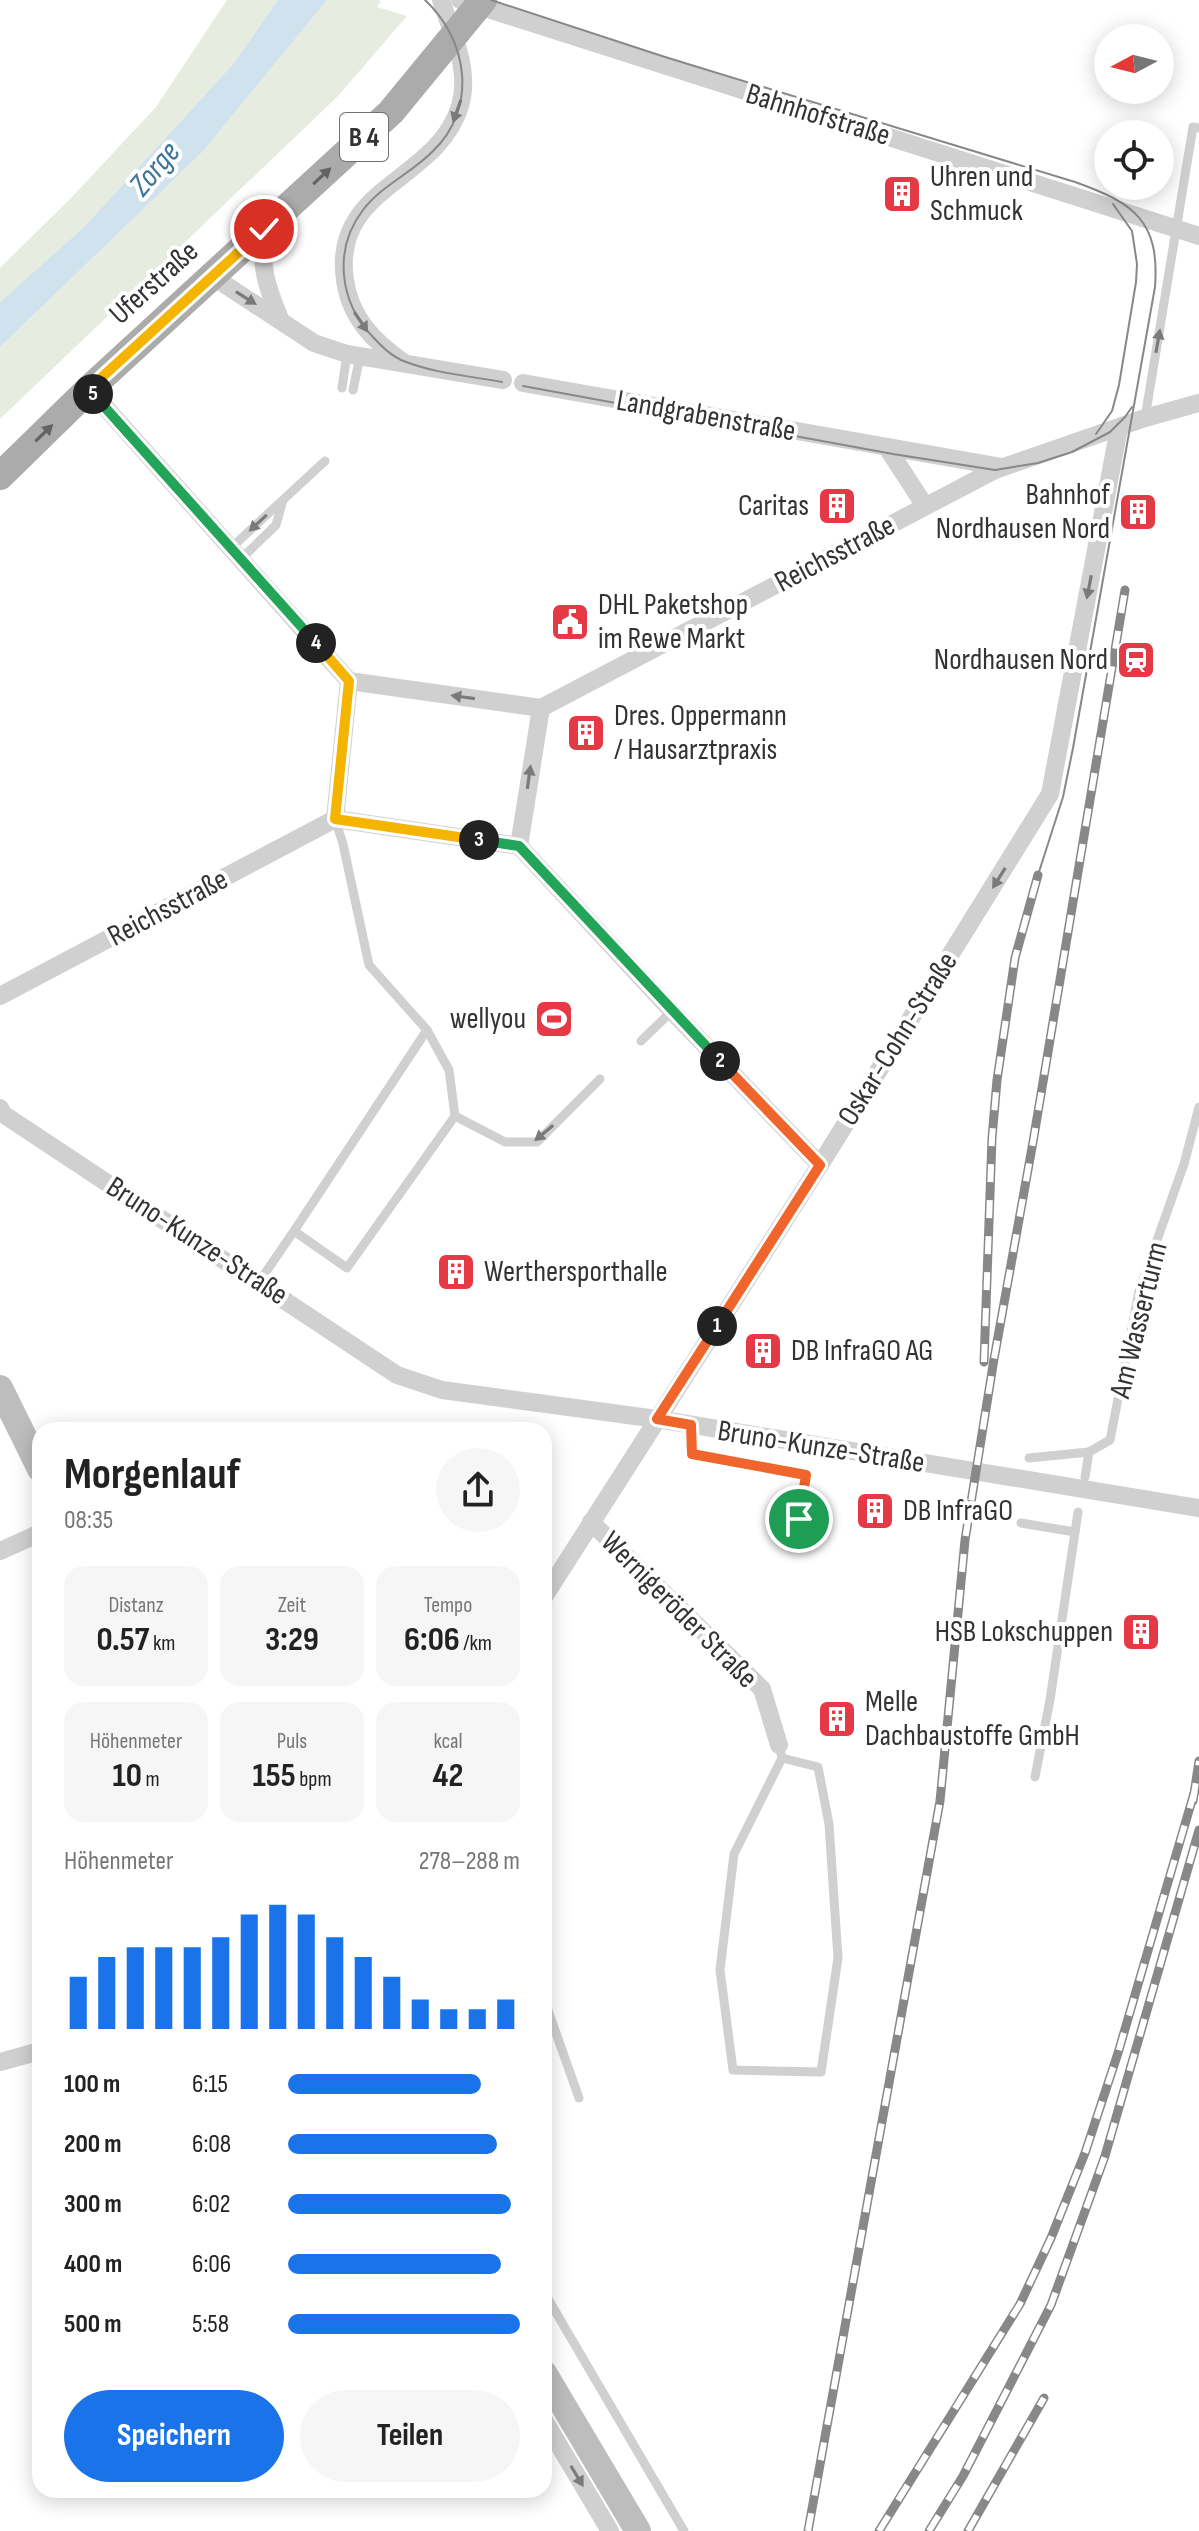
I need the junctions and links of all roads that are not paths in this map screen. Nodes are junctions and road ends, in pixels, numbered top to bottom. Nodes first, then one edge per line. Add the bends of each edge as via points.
1 (441, 0) edge
2 (474, 2) edge
3 (452, 35) junction
4 (1199, 128) edge
5 (1177, 228) junction
6 (264, 229) junction
7 (1199, 236) edge
8 (212, 276) junction
9 (280, 319) junction
10 (354, 355) junction
11 (403, 362) junction
12 (503, 380) dead end
13 (523, 383) dead end
14 (342, 388) dead end
15 (89, 389) junction
16 (353, 390) dead end
17 (1199, 403) edge
18 (1145, 418) junction
19 (1119, 428) junction
20 (888, 449) junction
21 (325, 461) dead end
22 (1002, 467) junction
23 (0, 476) edge
24 (925, 506) junction
25 (237, 553) junction
26 (349, 681) junction
27 (541, 708) junction
28 (335, 819) junction
29 (519, 846) junction
30 (0, 996) edge
31 (672, 1011) junction
32 (427, 1030) junction
33 (641, 1041) dead end
34 (600, 1079) dead end
35 (1199, 1107) edge
36 (0, 1108) edge
37 (455, 1116) junction
38 (820, 1165) junction
39 (294, 1231) junction
40 (259, 1282) junction
41 (0, 1388) edge
42 (657, 1419) junction
43 (695, 1426) junction
44 (1089, 1452) junction
45 (32, 1453) edge
46 (1029, 1458) dead end
47 (1085, 1477) dead end
48 (1199, 1508) edge
49 (1078, 1512) dead end
50 (799, 1519) dead end
51 (591, 1522) junction
52 (1021, 1523) dead end
53 (1075, 1532) junction
54 (32, 1537) edge
55 (0, 1551) edge
56 (552, 1584) edge
57 (781, 1752) junction
58 (1035, 1777) dead end
59 (552, 2022) edge
60 (32, 2053) edge
61 (0, 2062) edge
62 (579, 2098) dead end
63 (552, 2306) edge
64 (552, 2386) edge
65 (552, 2433) edge
66 (610, 2531) edge
67 (638, 2531) edge
68 (684, 2531) edge

1 - 3 street
2 - 3 main road, Uferstraße / B 4
2 - 5 street, Bahnhofstraße
6 -> 3 main road, Uferstraße / B 4 via 391,112
3 -> 11 street via 464,82 449,132 434,151 375,196 352,227 345,247 348,298 358,320
4 - 5 lane via 1193,127
5 - 7 street, Bahnhofstraße
18 -> 5 lane
6 - 8 main road, Uferstraße / B 4
6 - 9 street via 264,274
8 -> 9 street
8 - 15 main road, Uferstraße / B 4
9 - 10 street via 314,343
10 - 11 street
10 - 14 lane
10 - 16 lane
11 - 12 street
13 - 20 street, Landgrabenstraße
23 -> 15 main road, Uferstraße / B 4
15 - 25 street
17 - 18 street, Reichsstraße
18 - 19 street, Reichsstraße
19 - 22 street, Reichsstraße
19 -> 38 street, Oskar-Cohn-Straße via 1050,794
20 - 22 street, Landgrabenstraße
20 - 24 street
21 -> 25 lane via 283,500 276,525
22 - 24 street, Reichsstraße
24 - 27 street, Reichsstraße
25 - 26 street
27 -> 26 street
26 - 28 street
29 -> 27 street
28 - 29 street
28 - 30 street, Reichsstraße
28 - 32 lane via 369,965
29 - 31 street
31 - 33 lane
31 - 38 street
32 - 37 lane via 449,1070
32 - 39 lane
34 -> 37 lane via 537,1142 505,1142
35 - 44 lane, Am Wasserturm via 1139,1291 1110,1440
36 - 40 street, Bruno-Kunze-Straße
37 - 39 lane via 347,1268
38 - 42 street, Oskar-Cohn-Straße
39 - 40 lane
40 - 42 street, Bruno-Kunze-Straße via 397,1375 442,1390
41 - 45 main road
42 - 43 street, Bruno-Kunze-Straße
42 - 51 street, Oskar-Cohn-Straße
43 - 48 street, Bruno-Kunze-Straße
43 - 50 lane via 692,1454 806,1475
44 - 46 lane
44 - 47 lane
49 - 53 lane
51 - 56 street, Oskar-Cohn-Straße
51 - 57 street, Wernigeröder Straße via 762,1689
52 - 53 lane
53 - 58 lane
54 - 55 street
57 - 57 lane via 734,1854 720,1970 733,2070 821,2072 838,1958 829,1824 818,1767
59 - 62 lane
60 - 61 street
63 - 68 lane
64 - 67 main road
65 -> 66 street

